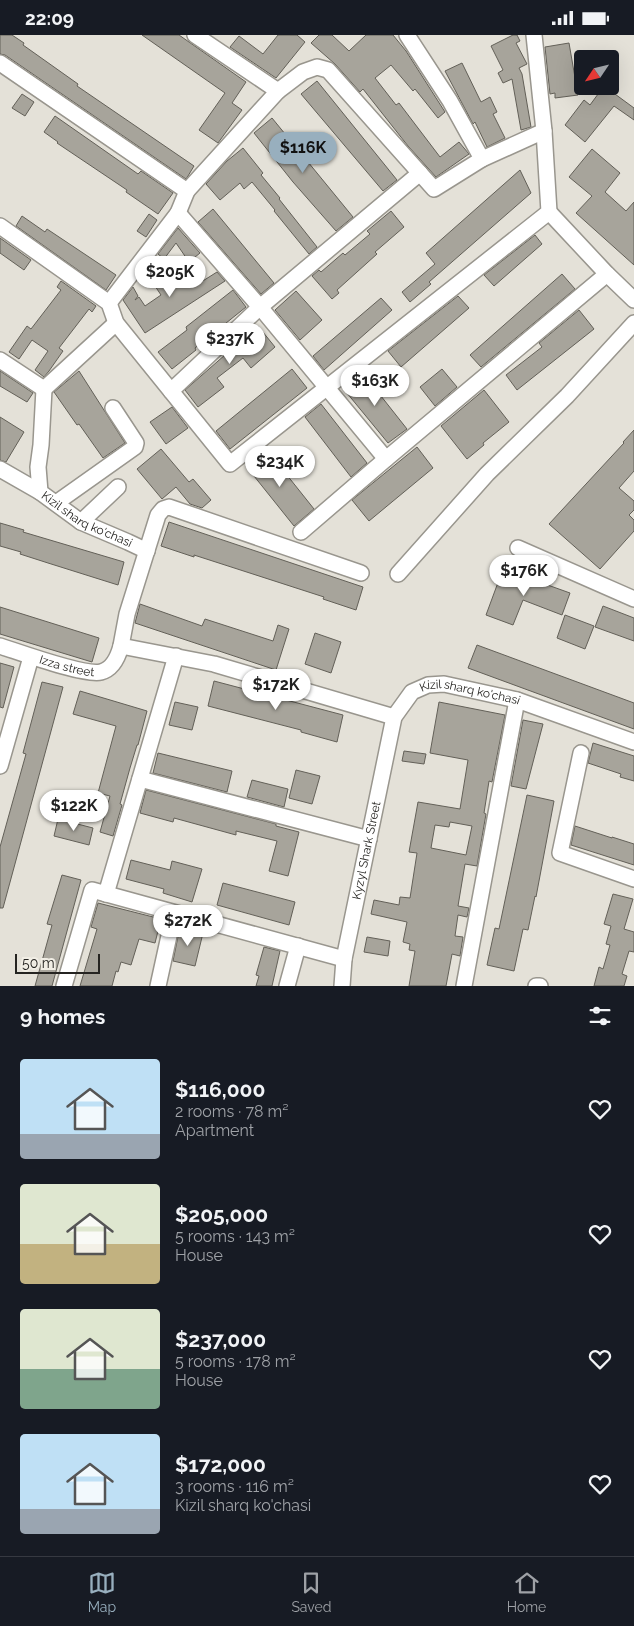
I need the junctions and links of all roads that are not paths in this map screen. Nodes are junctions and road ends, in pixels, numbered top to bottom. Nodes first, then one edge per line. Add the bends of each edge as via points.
1 (195, 35) edge
2 (407, 35) edge
3 (534, 35) edge
4 (0, 63) edge
5 (278, 91) junction
6 (544, 131) junction
7 (482, 159) junction
8 (420, 173) junction
9 (186, 191) junction
10 (549, 212) junction
11 (178, 213) junction
12 (0, 226) edge
13 (607, 274) junction
14 (634, 300) edge
15 (109, 303) junction
16 (260, 307) junction
17 (116, 323) junction
18 (634, 323) edge
19 (0, 360) edge
20 (326, 388) junction
21 (44, 389) junction
22 (172, 391) junction
23 (113, 408) dead end
24 (386, 459) junction
25 (0, 469) edge
26 (118, 487) dead end
27 (40, 492) junction
28 (56, 503) junction
29 (81, 522) junction
30 (301, 532) dead end
31 (518, 548) dead end
32 (147, 551) junction
33 (361, 573) dead end
34 (398, 574) dead end
35 (634, 599) edge
36 (0, 646) edge
37 (121, 646) junction
38 (176, 656) junction
39 (30, 657) junction
40 (517, 700) junction
41 (394, 717) junction
42 (634, 742) edge
43 (582, 753) dead end
44 (0, 766) edge
45 (140, 779) junction
46 (369, 839) junction
47 (634, 879) edge
48 (106, 894) junction
49 (174, 913) junction
50 (298, 946) junction
51 (344, 959) junction
52 (64, 986) edge
53 (158, 986) edge
54 (288, 986) edge
55 (342, 986) edge
56 (464, 986) edge
57 (536, 986) edge
58 (540, 986) edge

1 - 5 street
2 - 7 street via 450,101
3 - 6 street
4 - 9 street
5 - 8 street via 303,72 317,67 328,70
5 - 9 street
6 - 7 street
6 - 10 street
7 - 8 street via 434,189
8 - 16 street
9 - 11 street
10 - 13 street
10 - 20 street
11 - 15 street
11 - 16 street
12 - 15 street
13 - 14 street
13 - 24 street
15 - 17 street
16 - 20 street
16 - 22 street
17 - 21 street
17 - 22 street
18 - 34 street via 568,396 487,474
19 - 21 street
20 - 22 street via 230,464
20 - 24 street
21 - 27 street, Kizil sharq ko'chasi via 38,467
23 - 28 street via 136,443 135,447
24 - 30 street
25 - 27 street
26 - 29 street
27 - 28 street, Kizil sharq ko'chasi
28 - 29 street, Kizil sharq ko'chasi
29 - 32 street, Kizil sharq ko'chasi
31 - 35 street
32 - 33 street, Kizil sharq ko'chasi via 158,515 169,507
32 - 37 street, Kizil sharq ko'chasi via 127,614
36 - 39 street, Izza street
37 - 38 street
37 - 39 street, Izza street via 118,658 101,672 88,672
38 - 41 street via 214,664
38 - 45 street
39 - 44 street
40 - 41 street, Kizil sharq ko'chasi via 436,683 412,691
40 - 42 street, Kizil sharq ko'chasi
40 - 56 street
41 - 46 street, Kyzyl Shark Street
43 - 47 street via 560,853
45 - 46 street
45 - 48 street
46 - 51 street, Kyzyl Shark Street
48 - 49 street
48 - 52 street via 92,890
49 - 50 street
49 - 53 street
50 - 51 street
50 - 54 street
51 - 55 street, Kyzyl Shark Street
57 - 58 street

